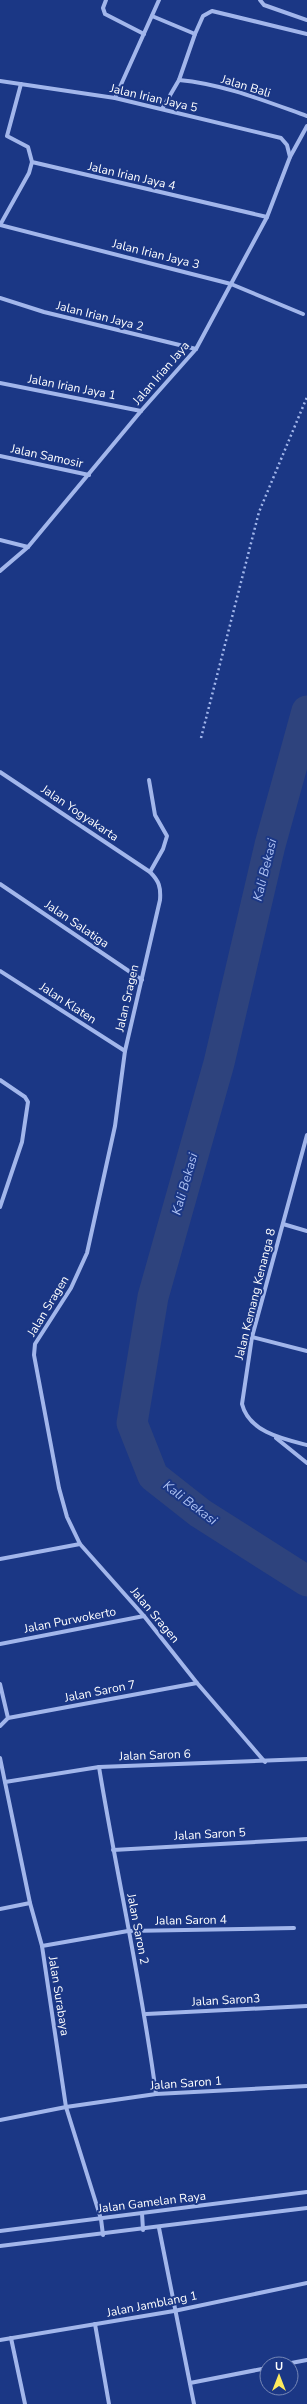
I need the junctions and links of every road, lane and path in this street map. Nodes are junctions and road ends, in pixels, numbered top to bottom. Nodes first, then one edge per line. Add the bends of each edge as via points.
1 (106, 0) edge
2 (159, 0) edge
3 (260, 0) edge
4 (152, 16) junction
5 (307, 20) edge
6 (144, 34) junction
7 (195, 34) junction
8 (307, 34) edge
9 (0, 80) edge
10 (179, 80) junction
11 (21, 84) junction
12 (115, 98) junction
13 (162, 109) junction
14 (307, 116) edge
15 (307, 126) edge
16 (290, 157) junction
17 (32, 162) junction
18 (267, 217) junction
19 (0, 225) edge
20 (231, 284) junction
21 (0, 298) edge
22 (303, 314) dead end
23 (196, 349) junction
24 (0, 383) edge
25 (307, 397) edge
26 (141, 411) junction
27 (0, 456) edge
28 (89, 475) junction
29 (0, 540) edge
30 (28, 547) junction
31 (0, 571) edge
32 (201, 738) dead end
33 (0, 772) edge
34 (149, 780) dead end
35 (150, 872) junction
36 (0, 884) edge
37 (0, 971) edge
38 (142, 980) junction
39 (125, 1051) junction
40 (0, 1080) edge
41 (307, 1135) edge
42 (0, 1206) edge
43 (283, 1224) junction
44 (307, 1231) edge
45 (252, 1337) junction
46 (307, 1351) edge
47 (274, 1436) junction
48 (307, 1445) edge
49 (307, 1463) edge
50 (80, 1544) junction
51 (0, 1560) edge
52 (144, 1616) junction
53 (0, 1644) edge
54 (197, 1683) junction
55 (0, 1684) edge
56 (8, 1718) junction
57 (0, 1726) edge
58 (0, 1758) edge
59 (307, 1759) edge
60 (265, 1762) junction
61 (99, 1767) junction
62 (5, 1782) junction
63 (307, 1839) edge
64 (114, 1850) junction
65 (30, 1903) junction
66 (0, 1909) edge
67 (294, 1928) dead end
68 (128, 1931) junction
69 (42, 1946) junction
70 (307, 2006) edge
71 (146, 2014) junction
72 (307, 2086) edge
73 (156, 2094) junction
74 (66, 2107) junction
75 (0, 2120) edge
76 (307, 2192) edge
77 (307, 2208) edge
78 (142, 2214) junction
79 (101, 2219) junction
80 (159, 2228) junction
81 (143, 2230) junction
82 (0, 2232) edge
83 (103, 2235) junction
84 (0, 2246) edge
85 (307, 2283) edge
86 (174, 2310) junction
87 (95, 2324) junction
88 (11, 2338) junction
89 (0, 2340) edge
90 (259, 2370) edge
91 (190, 2383) junction
92 (25, 2404) edge
93 (109, 2404) edge
94 (194, 2404) edge

1 - 6 street via 103,8 105,14
2 - 4 street
3 - 5 street via 264,5
4 - 6 street
4 - 7 street
6 - 12 street
7 - 8 street via 203,16 212,11
7 - 10 street
9 - 11 street, Jalan Irian Jaya 5
10 - 13 street
10 - 14 street, Jalan Bali via 239,92
11 - 12 street, Jalan Irian Jaya 5
11 - 17 street via 6,136 28,147
12 - 13 street, Jalan Irian Jaya 5
13 - 16 street, Jalan Irian Jaya 5 via 281,138 287,145
15 - 16 street, Jalan Irian Jaya
16 - 18 street, Jalan Irian Jaya
17 - 18 street, Jalan Irian Jaya 4
17 - 19 street via 29,173
18 - 20 street, Jalan Irian Jaya
19 - 20 street, Jalan Irian Jaya 3
20 - 22 street, Jalan Irian Jaya 3
20 - 23 street, Jalan Irian Jaya
21 - 23 street, Jalan Irian Jaya 2 via 44,312
23 - 26 street, Jalan Irian Jaya
24 - 26 street, Jalan Irian Jaya 1
25 - 32 path via 259,512
26 - 28 street, Jalan Irian Jaya
27 - 28 street, Jalan Samosir
28 - 30 street, Jalan Irian Jaya
29 - 30 street
30 - 31 street, Jalan Irian Jaya
33 - 35 street, Jalan Yogyakarta
34 - 35 street via 155,815 167,836 164,849
35 - 38 street, Jalan Sragen via 159,880 160,900
36 - 38 street, Jalan Salatiga
37 - 39 street, Jalan Klaten
38 - 39 street, Jalan Sragen
39 - 50 street, Jalan Sragen via 115,1126 87,1252 71,1288 35,1344 34,1356 59,1488 67,1517
40 - 42 street via 25,1097 28,1102 22,1142
41 - 43 street, Jalan Kemang Kenanga 8
43 - 44 street
43 - 45 street, Jalan Kemang Kenanga 8
45 - 46 street
45 - 47 street, Jalan Kemang Kenanga 8 via 242,1404 245,1414
47 - 48 street, Jalan Kemang Kenanga 8
47 - 49 street
50 - 51 street
50 - 52 street, Jalan Sragen
52 - 53 street, Jalan Purwokerto
52 - 54 street, Jalan Sragen
54 - 56 street, Jalan Saron 7
54 - 60 street, Jalan Sragen
55 - 56 street
56 - 57 street
58 - 62 street, Jalan Surabaya
59 - 60 street, Jalan Saron 6
60 - 61 street, Jalan Saron 6
61 - 62 street, Jalan Saron 6
61 - 64 street, Jalan Saron 2
62 - 65 street, Jalan Surabaya
63 - 64 street, Jalan Saron 5
64 - 68 street, Jalan Saron 2
65 - 66 street
65 - 69 street, Jalan Surabaya
67 - 68 street, Jalan Saron 4
68 - 69 street, Jalan Saron 4
68 - 71 street, Jalan Saron 2
69 - 74 street, Jalan Surabaya
70 - 71 street, Jalan Saron3
71 - 73 street, Jalan Saron 2
72 - 73 street, Jalan Saron 1
73 - 74 street, Jalan Saron 1
74 - 75 street, Jalan Saron 1
74 - 79 street, Jalan Surabaya
76 - 78 street, Jalan Gamelan Raya
77 - 80 street
78 - 79 street, Jalan Gamelan Raya
78 - 81 street
79 - 82 street, Jalan Gamelan Raya
79 - 83 street, Jalan Surabaya
80 - 81 street
80 - 86 street
81 - 83 street
83 - 84 street
85 - 86 street, Jalan Jamblang 1
86 - 87 street, Jalan Jamblang 1
86 - 91 street
87 - 88 street, Jalan Jamblang 1
87 - 93 street
88 - 89 street, Jalan Jamblang 1
88 - 92 street
90 - 91 street
91 - 94 street

